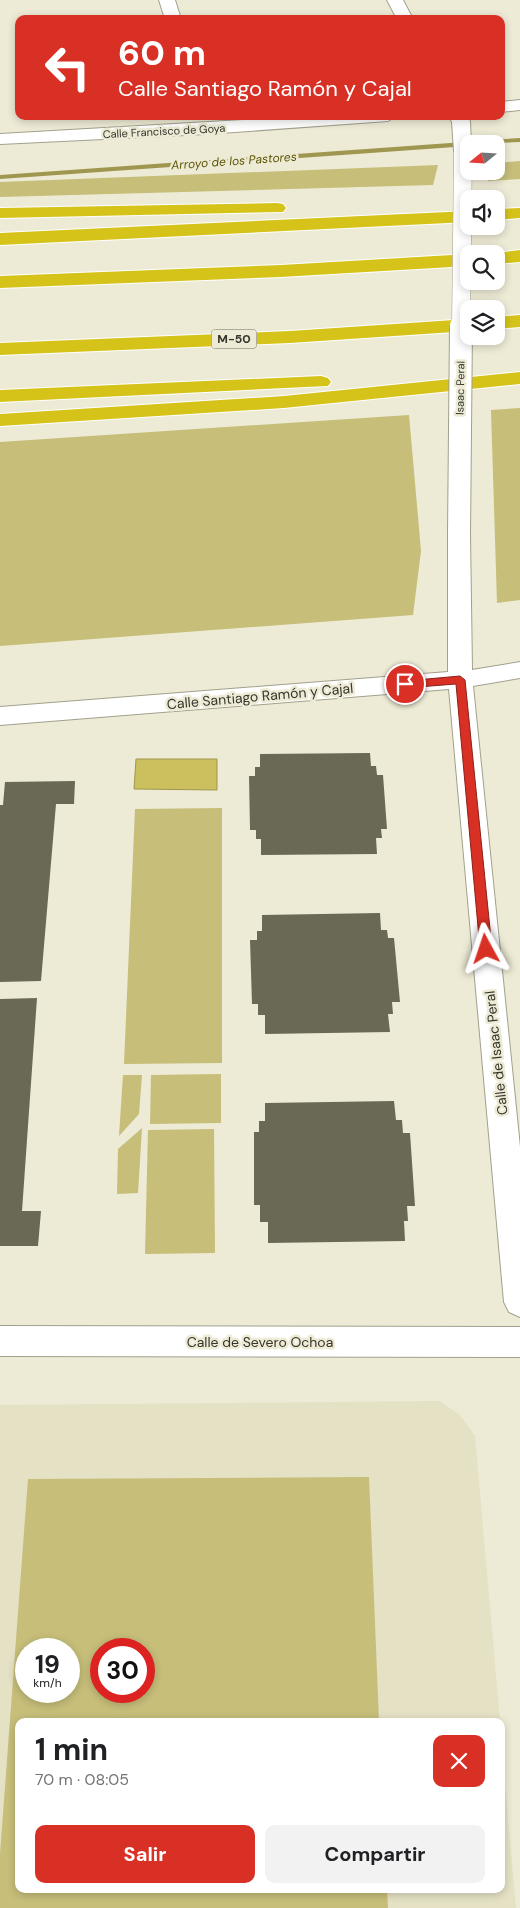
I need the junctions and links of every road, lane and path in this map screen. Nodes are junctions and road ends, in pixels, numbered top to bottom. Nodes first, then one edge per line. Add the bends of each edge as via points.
1 (168, 0) edge
2 (395, 0) edge
3 (172, 15) edge
4 (403, 15) edge
5 (520, 105) edge
6 (505, 107) edge
7 (283, 120) edge
8 (460, 120) edge
9 (205, 123) edge
10 (0, 139) edge
11 (520, 199) edge
12 (505, 200) edge
13 (460, 202) edge
14 (0, 213) edge
15 (520, 213) edge
16 (505, 214) edge
17 (460, 216) edge
18 (0, 238) edge
19 (520, 256) edge
20 (505, 257) edge
21 (460, 261) edge
22 (0, 282) edge
23 (520, 321) edge
24 (505, 322) edge
25 (460, 326) edge
26 (0, 349) edge
27 (520, 373) edge
28 (520, 378) edge
29 (0, 396) edge
30 (284, 402) junction
31 (0, 420) edge
32 (0, 434) edge
33 (459, 534) joint
34 (520, 670) edge
35 (460, 680) junction
36 (0, 716) edge
37 (520, 1302) edge
38 (0, 1341) edge
39 (520, 1342) edge

1 - 3 street
2 - 4 street
5 - 6 street
7 - 9 street, Calle Francisco de Goya
8 - 33 street, Isaac Peral, bridge via 463,151
9 - 10 street, Calle Francisco de Goya
11 - 12 highway
13 - 14 highway
15 - 16 highway
17 - 18 highway
19 - 20 highway
21 - 22 highway
23 - 24 highway
25 - 26 highway, M-50 via 290,337
27 - 29 highway
28 - 30 highway
30 - 31 highway
30 - 32 highway via 124,426
33 - 35 street, Calle de Isaac Peral
34 - 35 street, Calle Santiago Ramón y Cajal
35 - 36 street, Calle Santiago Ramón y Cajal
35 - 37 street, Calle de Isaac Peral
38 - 39 street, Calle de Severo Ochoa

